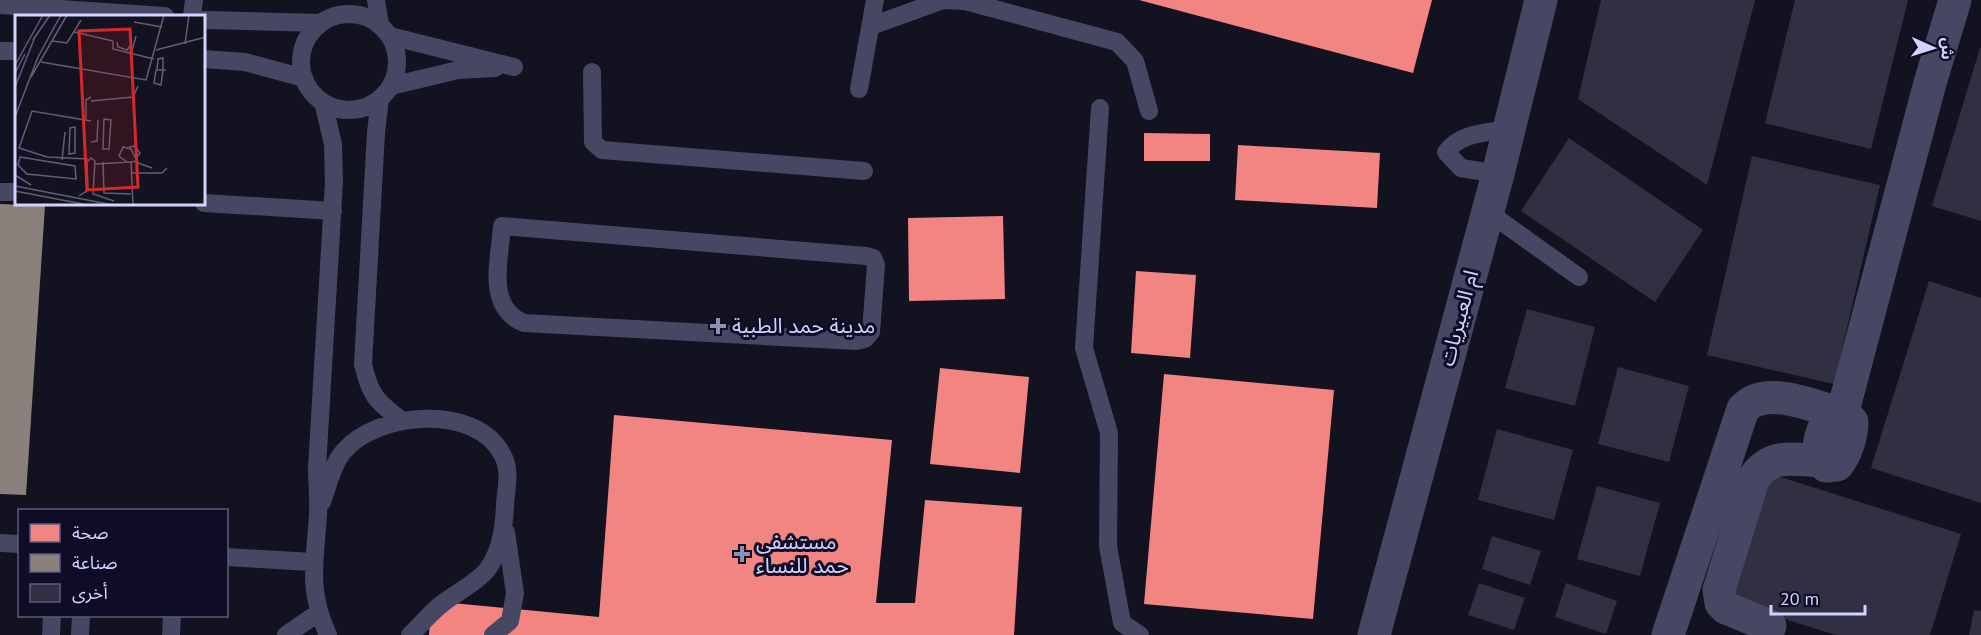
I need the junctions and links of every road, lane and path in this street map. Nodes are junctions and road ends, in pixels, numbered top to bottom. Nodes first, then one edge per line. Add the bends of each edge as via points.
1 (194, 0) edge
2 (336, 0) edge
3 (376, 0) edge
4 (875, 0) edge
5 (1540, 0) edge
6 (1955, 0) edge
7 (0, 5) edge
8 (150, 15) edge
9 (192, 15) edge
10 (206, 20) edge
11 (322, 22) junction
12 (870, 26) junction
13 (385, 30) junction
14 (206, 59) edge
15 (592, 72) dead end
16 (304, 78) junction
17 (859, 89) dead end
18 (386, 92) junction
19 (323, 102) junction
20 (1100, 108) dead end
21 (1149, 111) dead end
22 (1509, 129) junction
23 (864, 171) dead end
24 (1498, 174) junction
25 (206, 203) edge
26 (333, 210) junction
27 (1488, 212) junction
28 (502, 226) joint
29 (1579, 277) dead end
30 (1840, 412) junction
31 (401, 420) junction
32 (319, 512) junction
33 (504, 525) junction
34 (0, 543) edge
35 (18, 544) edge
36 (228, 556) edge
37 (312, 562) junction
38 (318, 613) junction
39 (52, 617) edge
40 (81, 617) edge
41 (172, 617) edge
42 (1770, 626) dead end
43 (51, 635) edge
44 (80, 635) edge
45 (171, 635) edge
46 (286, 635) edge
47 (327, 635) edge
48 (410, 635) edge
49 (493, 635) edge
50 (1140, 635) edge
51 (1374, 635) edge
52 (1668, 635) edge

1 - 9 lane
2 - 11 lane
3 - 13 lane
4 - 12 lane
5 - 22 street, ام العبيريات
6 - 30 street
7 - 8 lane
10 - 11 lane
11 - 13 lane via 352,14
11 - 16 lane via 303,48
12 - 17 lane
12 - 21 lane via 942,0 965,1 1116,42 1135,61
13 - 18 lane via 396,52 396,69
13 - 18 lane via 514,67 458,70
14 - 16 lane via 245,62
15 - 23 lane via 593,142 602,150
16 - 19 lane
18 - 19 lane via 367,106 352,110 337,109
18 - 31 lane via 363,364 370,392
19 - 26 lane via 333,144
20 - 50 lane via 1084,348 1109,433 1108,546 1122,623
22 - 24 street, ام العبيريات
22 - 24 lane via 1459,139 1446,152 1461,168
24 - 27 street, ام العبيريات
25 - 26 lane
26 - 32 lane via 317,468
27 - 29 lane
27 - 51 street, ام العبيريات
28 - 28 lane via 498,294 507,313 524,323 856,341 871,332 876,265 873,258
30 - 42 street via 1827,422 1818,453 1820,461 1775,460 1753,480 1719,590 1720,603
30 - 52 street via 1774,398 1756,399 1743,409
31 - 32 lane via 375,428 343,452
31 - 33 lane via 424,419 468,426 484,432 497,445 505,458 508,476
32 - 37 lane
33 - 48 lane via 499,549 486,571 441,604
33 - 49 lane via 515,593 510,621
34 - 35 lane
36 - 37 lane
37 - 38 lane
38 - 46 lane
38 - 47 lane
39 - 43 lane
40 - 44 lane
41 - 45 lane

